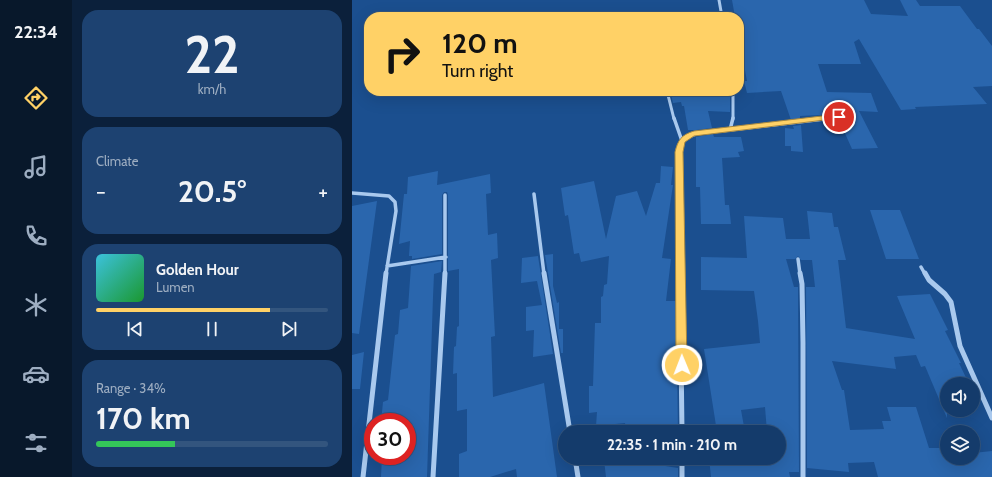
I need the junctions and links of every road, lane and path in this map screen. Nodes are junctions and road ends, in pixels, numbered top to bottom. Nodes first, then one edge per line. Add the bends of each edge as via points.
1 (719, 0) edge
2 (721, 12) edge
3 (668, 96) edge
4 (732, 96) edge
5 (839, 117) dead end
6 (730, 130) junction
7 (682, 141) junction
8 (352, 193) edge
9 (534, 194) dead end
10 (445, 195) dead end
11 (446, 257) junction
12 (798, 259) dead end
13 (387, 266) junction
14 (921, 267) dead end
15 (992, 418) edge
16 (569, 425) edge
17 (682, 425) edge
18 (576, 465) edge
19 (682, 465) edge
20 (363, 477) edge
21 (433, 477) edge
22 (578, 477) edge
23 (682, 477) edge
24 (803, 477) edge

1 - 2 street
3 - 7 street
4 - 6 street via 734,120
5 - 6 street
6 - 7 street via 694,134 686,136
7 - 17 street via 679,152
8 - 13 street via 389,196 395,202 395,222
9 - 16 street
10 - 11 street
11 - 13 street
11 - 21 street
12 - 24 street via 802,284
13 - 20 street
14 - 15 street via 929,280 951,302 960,346
18 - 22 street
19 - 23 street

